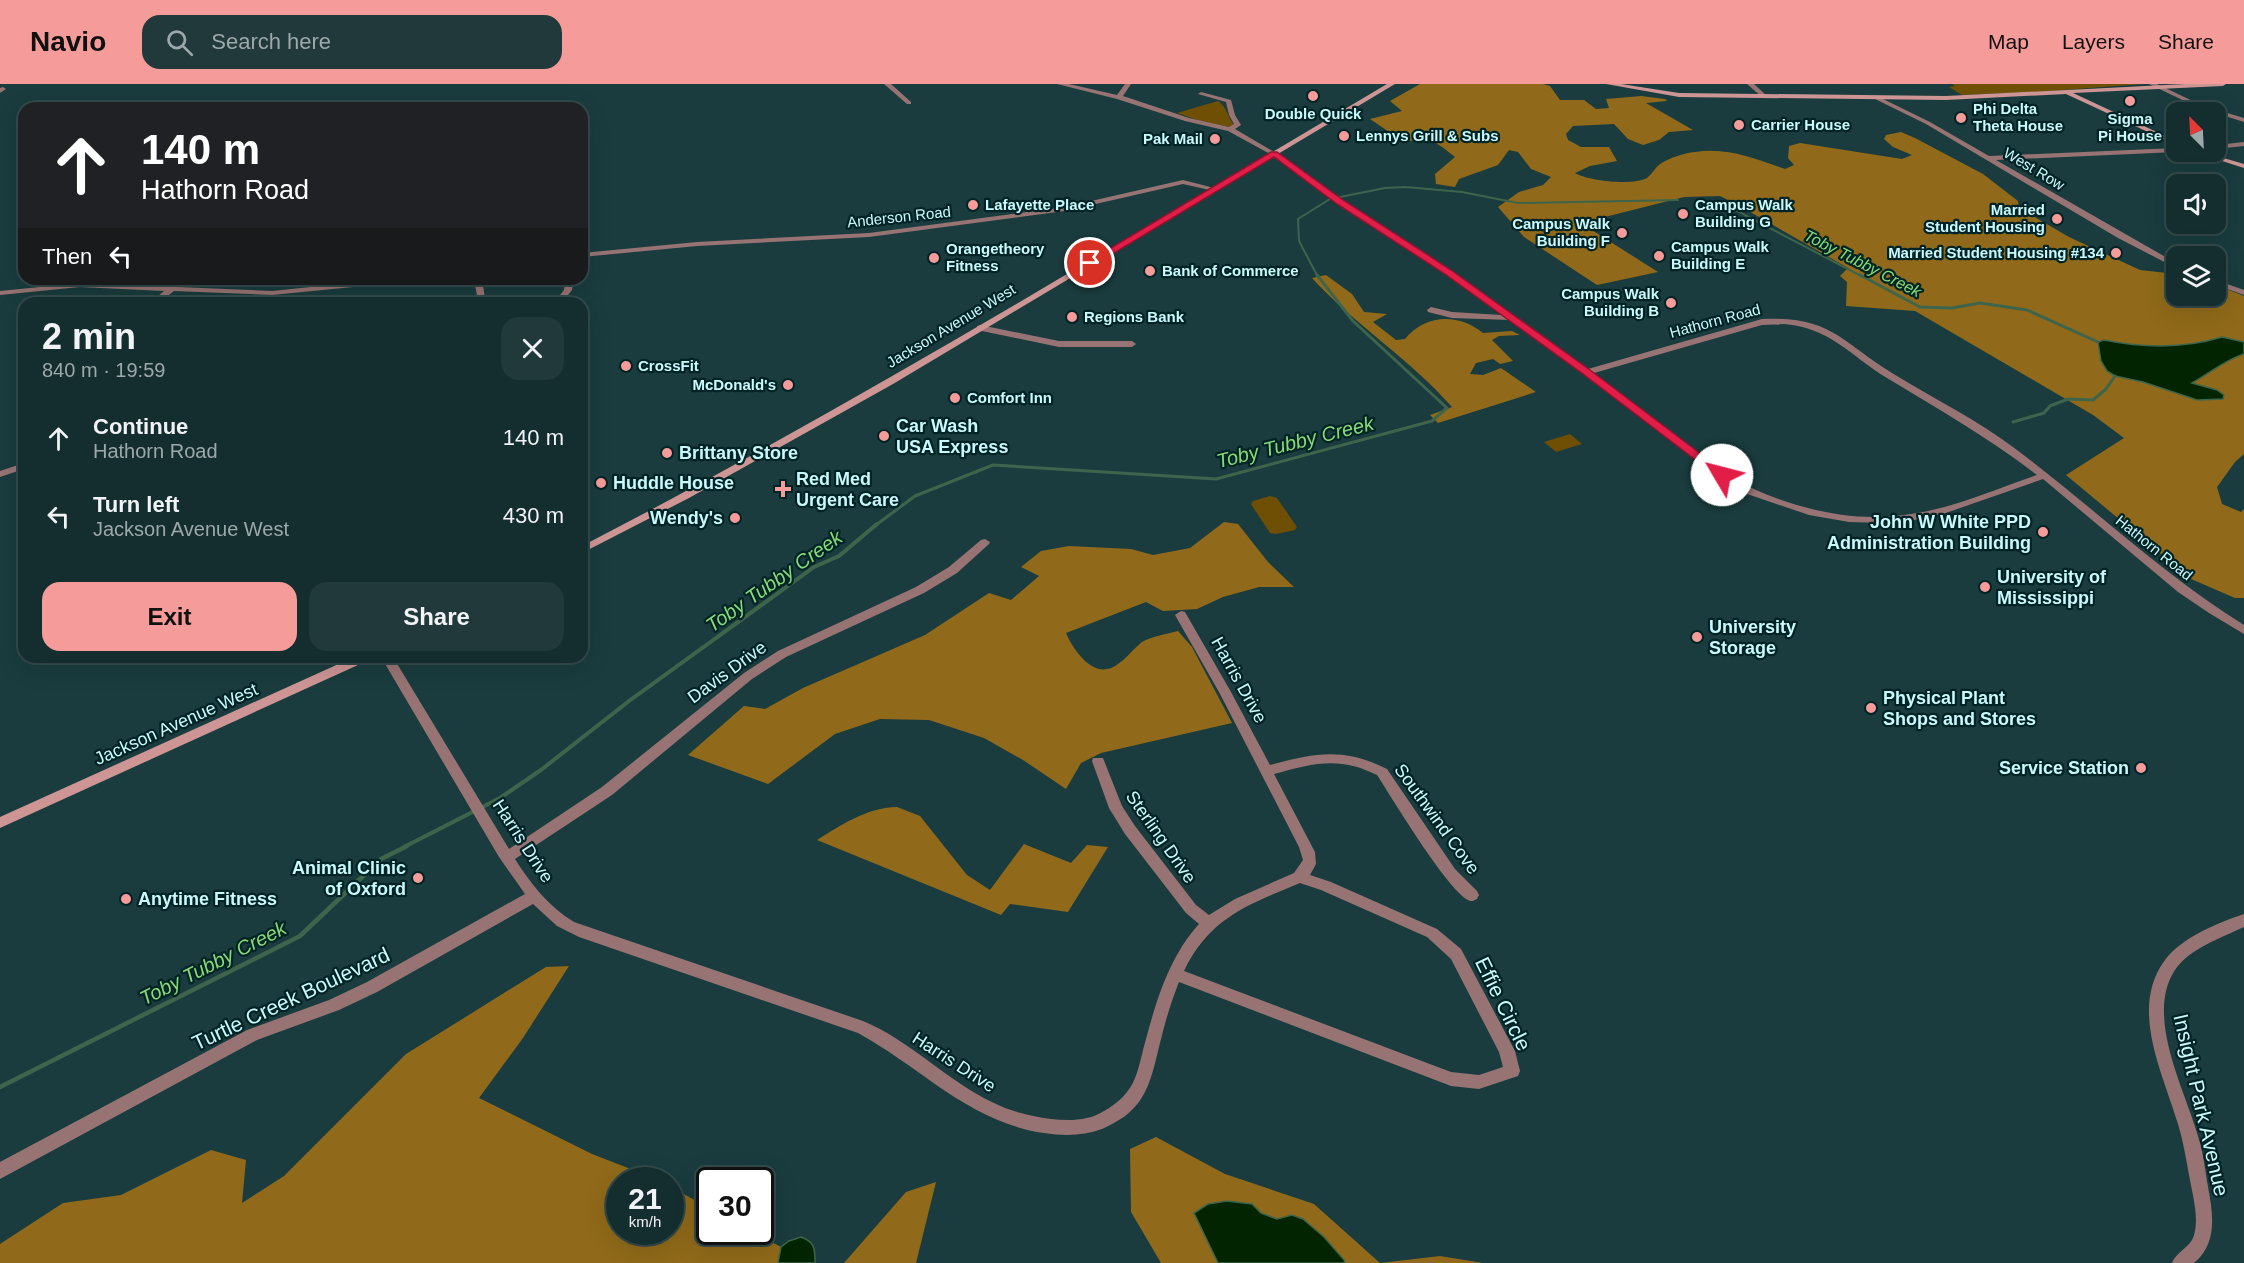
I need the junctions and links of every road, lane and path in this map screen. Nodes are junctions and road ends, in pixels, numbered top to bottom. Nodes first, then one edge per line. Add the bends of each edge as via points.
1 (887, 84) edge
2 (1060, 84) edge
3 (1118, 84) edge
4 (1128, 84) edge
5 (1392, 84) edge
6 (1609, 84) edge
7 (1750, 84) edge
8 (2152, 84) edge
9 (2223, 84) edge
10 (2160, 87) junction
11 (2067, 93) junction
12 (1108, 94) junction
13 (1201, 94) dead end
14 (1764, 96) junction
15 (1119, 97) junction
16 (1877, 98) junction
17 (909, 103) dead end
18 (2244, 120) edge
19 (1230, 129) junction
20 (2166, 138) edge
21 (2244, 144) edge
22 (2226, 146) edge
23 (2166, 150) edge
24 (1274, 154) junction
25 (1990, 158) junction
26 (2226, 161) edge
27 (2244, 166) edge
28 (1214, 189) junction
29 (588, 254) edge
30 (2166, 261) edge
31 (349, 285) edge
32 (2226, 286) edge
33 (172, 289) junction
34 (0, 292) edge
35 (2244, 293) edge
36 (162, 297) edge
37 (1431, 309) dead end
38 (1512, 318) junction
39 (980, 328) junction
40 (1010, 334) junction
41 (1587, 372) junction
42 (18, 468) edge
43 (0, 474) edge
44 (2043, 476) junction
45 (985, 542) dead end
46 (588, 547) edge
47 (1181, 615) dead end
48 (2244, 630) edge
49 (352, 663) edge
50 (390, 663) edge
51 (1098, 761) dead end
52 (1266, 771) junction
53 (0, 823) edge
54 (507, 857) junction
55 (1299, 877) junction
56 (1472, 895) dead end
57 (534, 896) junction
58 (2244, 920) edge
59 (1209, 923) junction
60 (1175, 974) junction
61 (0, 1171) edge
62 (2181, 1263) edge

1 - 17 street
2 - 12 street
3 - 12 street
4 - 15 street
5 - 24 main road, Jackson Avenue West
6 - 14 main road via 1679,95
7 - 14 street
8 - 10 street
9 - 10 main road
10 - 11 main road
10 - 18 street via 2199,106
11 - 16 main road
11 - 20 main road
12 - 15 street
13 - 19 street via 1229,101 1238,124
14 - 16 main road
15 - 19 street via 1187,120
16 - 25 street, West Row
19 - 24 street
21 - 22 street
23 - 25 street
24 - 28 main road, Jackson Avenue West
24 - 38 street
25 - 30 street, West Row
26 - 27 main road
28 - 29 street, Anderson Road via 1178,183 1065,208 869,235
28 - 39 main road, Jackson Avenue West
31 - 33 street via 272,293
32 - 35 street
33 - 34 street via 80,285
33 - 36 street
37 - 38 street via 1452,315
38 - 41 street
39 - 40 street
39 - 46 main road, Jackson Avenue West via 739,466
40 - 40 street via 1059,344 1132,344 1112,339
41 - 44 street via 1722,475 1751,492 1813,513 1850,519 1910,518 1940,512
41 - 44 street, Hathorn Road via 1762,322 1809,323 1831,333 1975,426
42 - 43 street
44 - 48 street, Hathorn Road via 2189,596
45 - 54 street, Davis Drive via 953,570 920,590 782,654 748,676 607,791
47 - 52 street, Harris Drive
49 - 53 main road, Jackson Avenue West
50 - 54 street, Harris Drive
51 - 59 street, Sterling Drive via 1116,808 1130,830 1191,909
52 - 55 street, Harris Drive via 1311,856 1309,868
52 - 56 street, Southwind Cove via 1326,756 1367,763 1382,772 1450,873
54 - 57 street, Harris Drive
55 - 59 street, Harris Drive
55 - 60 street, Effie Circle via 1432,933 1456,954 1508,1051 1512,1071 1479,1082 1451,1079
57 - 60 street, Harris Drive via 564,923 680,967 864,1028 956,1090 1007,1117 1056,1127 1102,1122 1126,1107 1135,1096
57 - 61 street, Turtle Creek Boulevard via 372,987 252,1035
58 - 62 street, Insight Park Avenue via 2185,952 2171,964 2160,988 2160,1040 2190,1136 2203,1204 2204,1227 2199,1246
59 - 60 street, Harris Drive via 1192,942

